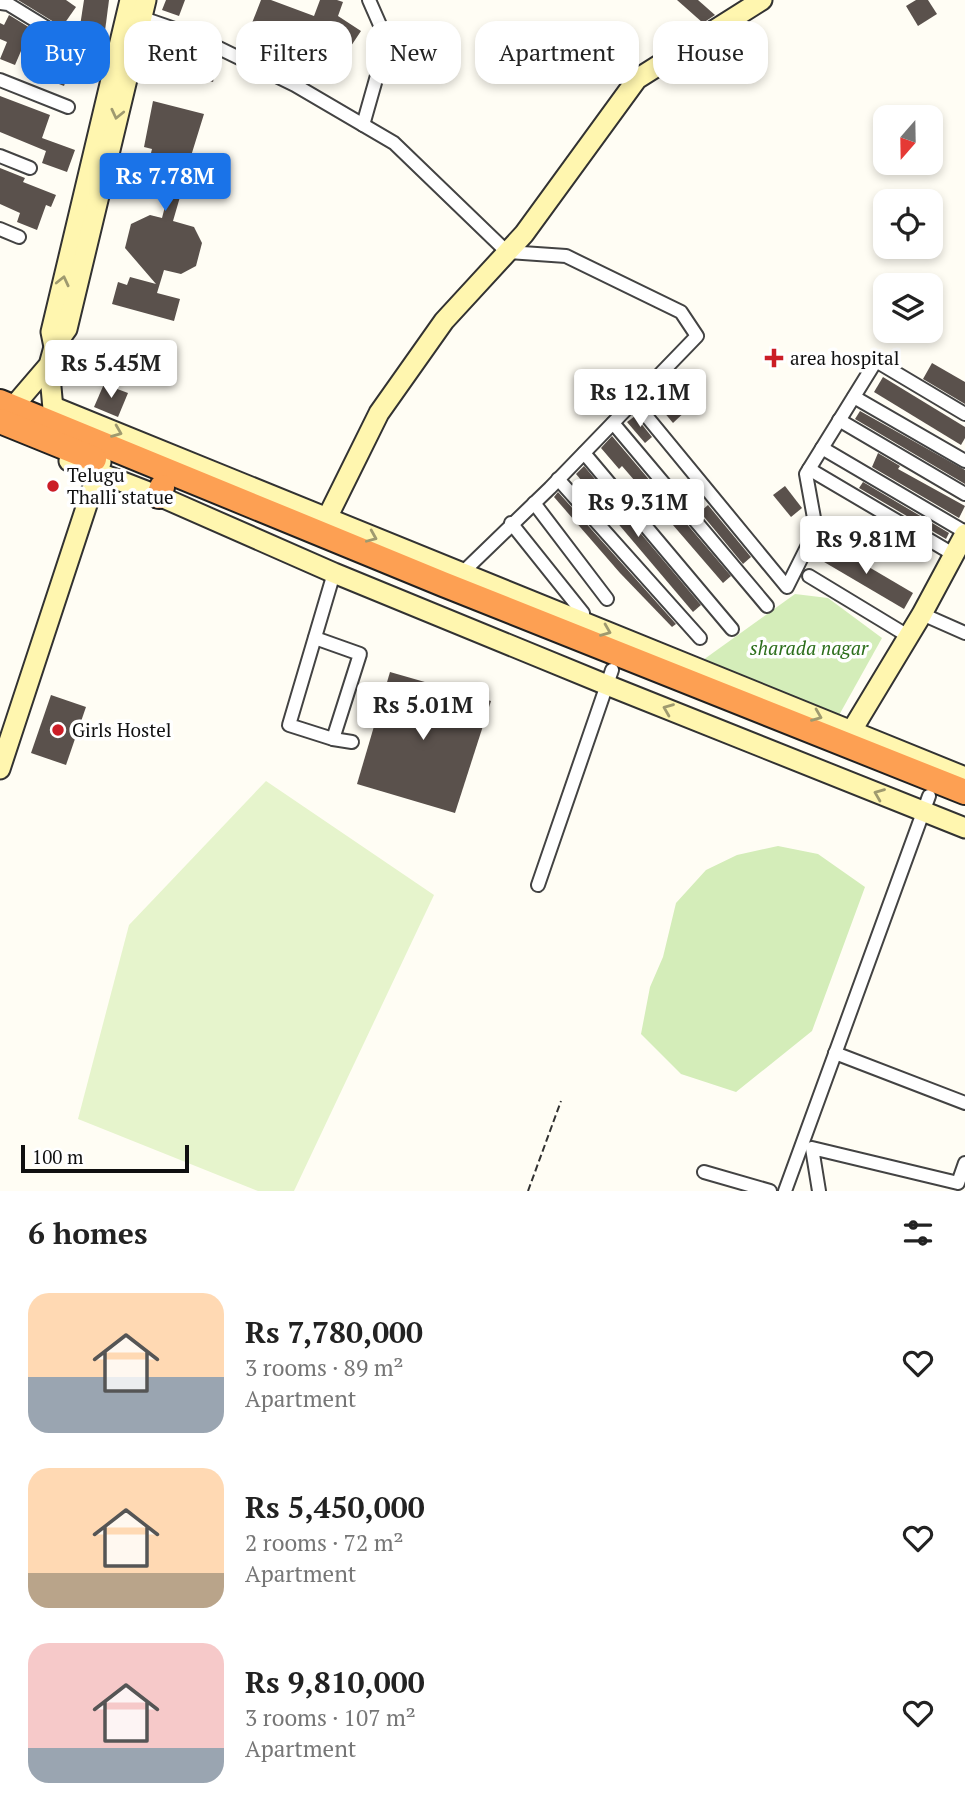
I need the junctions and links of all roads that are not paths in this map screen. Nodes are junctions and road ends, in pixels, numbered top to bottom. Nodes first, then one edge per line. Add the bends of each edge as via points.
1 (369, 0) edge
2 (762, 0) edge
3 (0, 3) edge
4 (136, 7) edge
5 (114, 64) junction
6 (0, 80) edge
7 (68, 107) dead end
8 (363, 125) junction
9 (0, 156) edge
10 (30, 168) dead end
11 (0, 229) edge
12 (19, 237) dead end
13 (508, 252) junction
14 (52, 356) junction
15 (854, 397) junction
16 (634, 401) junction
17 (5, 414) edge
18 (965, 414) edge
19 (839, 420) junction
20 (613, 423) junction
21 (50, 431) junction
22 (822, 448) junction
23 (584, 453) junction
24 (965, 461) edge
25 (99, 467) junction
26 (809, 469) junction
27 (558, 479) junction
28 (965, 494) edge
29 (534, 503) junction
30 (511, 523) junction
31 (290, 526) junction
32 (961, 544) edge
33 (334, 573) junction
34 (461, 574) junction
35 (809, 576) dead end
36 (607, 599) dead end
37 (767, 606) dead end
38 (922, 614) junction
39 (580, 621) junction
40 (732, 629) dead end
41 (965, 633) edge
42 (908, 636) junction
43 (315, 638) junction
44 (700, 638) dead end
45 (610, 677) junction
46 (852, 730) junction
47 (333, 739) junction
48 (352, 742) dead end
49 (0, 769) edge
50 (964, 790) edge
51 (926, 804) junction
52 (965, 828) edge
53 (538, 885) dead end
54 (835, 1053) junction
55 (965, 1104) edge
56 (965, 1163) edge
57 (704, 1172) dead end
58 (957, 1187) edge
59 (769, 1191) edge
60 (785, 1191) edge
61 (819, 1191) edge

1 - 8 street via 380,25 382,58
2 - 13 street via 637,79
3 - 5 street
4 - 5 street
4 - 8 street via 295,85
4 -> 14 street via 67,329
14 -> 5 street via 51,332
6 - 7 street
8 - 13 street via 394,144
9 - 10 street
11 - 12 street
13 - 16 street via 566,256 681,312 697,336
13 - 31 street via 444,321
14 - 17 street
14 - 21 street
15 - 18 street via 876,361
15 - 19 street
15 - 24 street
16 - 20 street
16 - 26 street via 787,587 816,529 806,474
17 - 21 highway
19 - 22 street
19 - 28 street
20 - 23 street
20 - 37 street
21 - 25 highway
21 -> 31 highway
22 - 26 street
22 - 32 street
23 - 27 street
23 - 40 street
25 - 31 highway via 161,491
25 - 49 street
26 - 32 street
27 - 29 street
27 - 44 street
29 - 30 street
29 - 36 street
30 - 34 street
30 - 39 street via 583,613
31 - 33 street
31 -> 34 street
31 - 45 highway
31 - 50 highway
32 - 38 street
33 - 43 street
33 - 45 street
34 - 39 street
35 - 42 street
38 - 41 street
38 - 42 street
39 -> 46 street
42 - 46 street
43 - 47 street via 360,654
43 - 47 street via 289,726
51 -> 45 highway
45 - 53 street
46 - 50 street
47 - 48 street
50 - 51 highway
51 - 52 street
51 - 54 street
54 - 55 street
54 - 60 street
56 - 58 street
57 - 59 street
58 - 61 street via 812,1148

